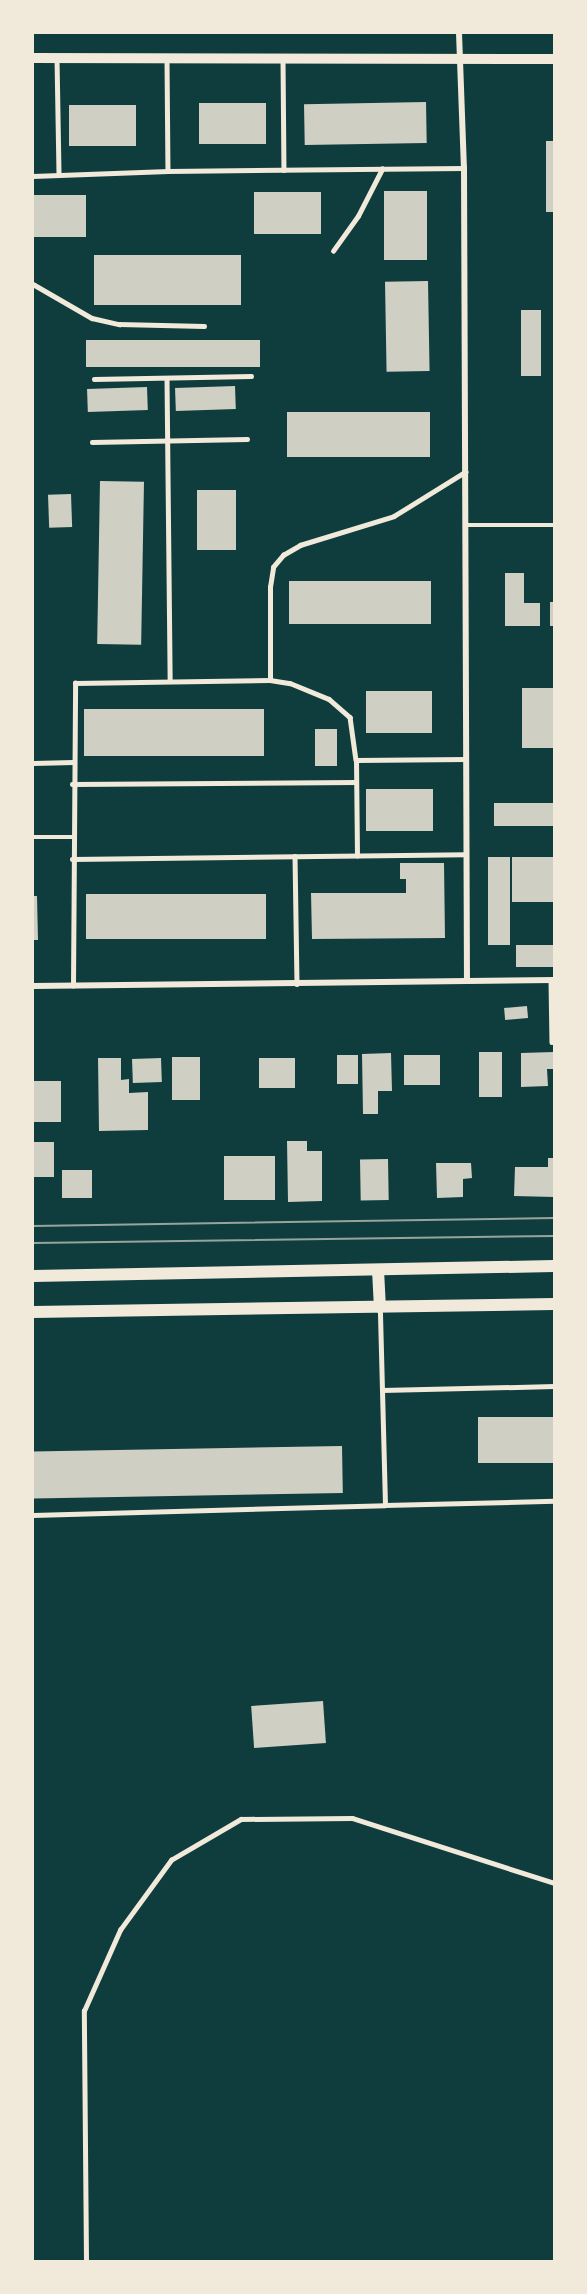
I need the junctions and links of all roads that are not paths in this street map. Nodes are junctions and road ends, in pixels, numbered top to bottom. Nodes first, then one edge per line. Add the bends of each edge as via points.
1 (459, 33) edge
2 (283, 56) junction
3 (166, 57) junction
4 (33, 58) edge
5 (57, 58) junction
6 (459, 59) junction
7 (554, 59) edge
8 (464, 168) junction
9 (382, 169) junction
10 (284, 170) junction
11 (168, 171) junction
12 (59, 172) junction
13 (33, 176) edge
14 (333, 251) dead end
15 (33, 284) edge
16 (204, 326) dead end
17 (251, 376) dead end
18 (167, 378) junction
19 (94, 379) dead end
20 (247, 439) dead end
21 (171, 440) junction
22 (92, 442) dead end
23 (465, 472) junction
24 (465, 525) junction
25 (554, 525) edge
26 (270, 680) junction
27 (170, 681) junction
28 (466, 759) junction
29 (356, 760) junction
30 (73, 762) junction
31 (33, 763) edge
32 (356, 782) junction
33 (72, 784) junction
34 (33, 837) edge
35 (72, 837) junction
36 (466, 854) junction
37 (296, 856) junction
38 (357, 856) junction
39 (72, 859) junction
40 (553, 980) edge
41 (467, 981) junction
42 (297, 984) junction
43 (33, 986) edge
44 (73, 986) junction
45 (552, 1042) dead end
46 (554, 1266) edge
47 (378, 1270) junction
48 (33, 1276) edge
49 (554, 1304) edge
50 (380, 1306) junction
51 (33, 1312) edge
52 (554, 1386) edge
53 (382, 1390) junction
54 (554, 1501) edge
55 (385, 1505) junction
56 (33, 1515) edge
57 (554, 1883) edge
58 (86, 2261) edge

1 - 6 street
2 - 3 street
2 - 6 street
2 - 10 lane
3 - 5 street
3 - 11 lane
4 - 5 street
5 - 12 lane
6 - 7 street
6 - 8 street
8 - 9 lane
8 - 23 street
9 - 10 lane
9 - 14 lane
10 - 11 lane
11 - 12 lane
12 - 13 lane
15 - 16 lane via 92,318 119,324
17 - 18 lane
18 - 19 lane
18 - 21 lane
20 - 21 lane
21 - 22 lane
21 - 27 lane
23 - 24 street
23 - 26 lane via 394,516 300,545 283,555 273,567 270,587
24 - 25 lane
24 - 28 street
26 - 27 lane
26 - 29 lane via 308,689 343,710 353,725
27 - 30 lane via 75,683
28 - 29 lane
28 - 36 street
29 - 32 lane
30 - 31 lane
30 - 33 lane
32 - 33 lane
32 - 38 lane
33 - 35 lane
34 - 35 lane
35 - 39 lane
36 - 38 lane
36 - 41 street
37 - 38 lane
37 - 39 lane
37 - 42 lane
39 - 44 lane
40 - 41 street
40 - 45 lane
41 - 42 street
42 - 44 street
43 - 44 street
46 - 47 main road
47 - 48 main road
47 - 50 main road
49 - 50 main road
50 - 51 main road
50 - 53 lane
52 - 53 lane
53 - 55 lane
54 - 55 lane
55 - 56 lane
57 - 58 lane via 352,1818 241,1819 171,1860 120,1930 84,2011

